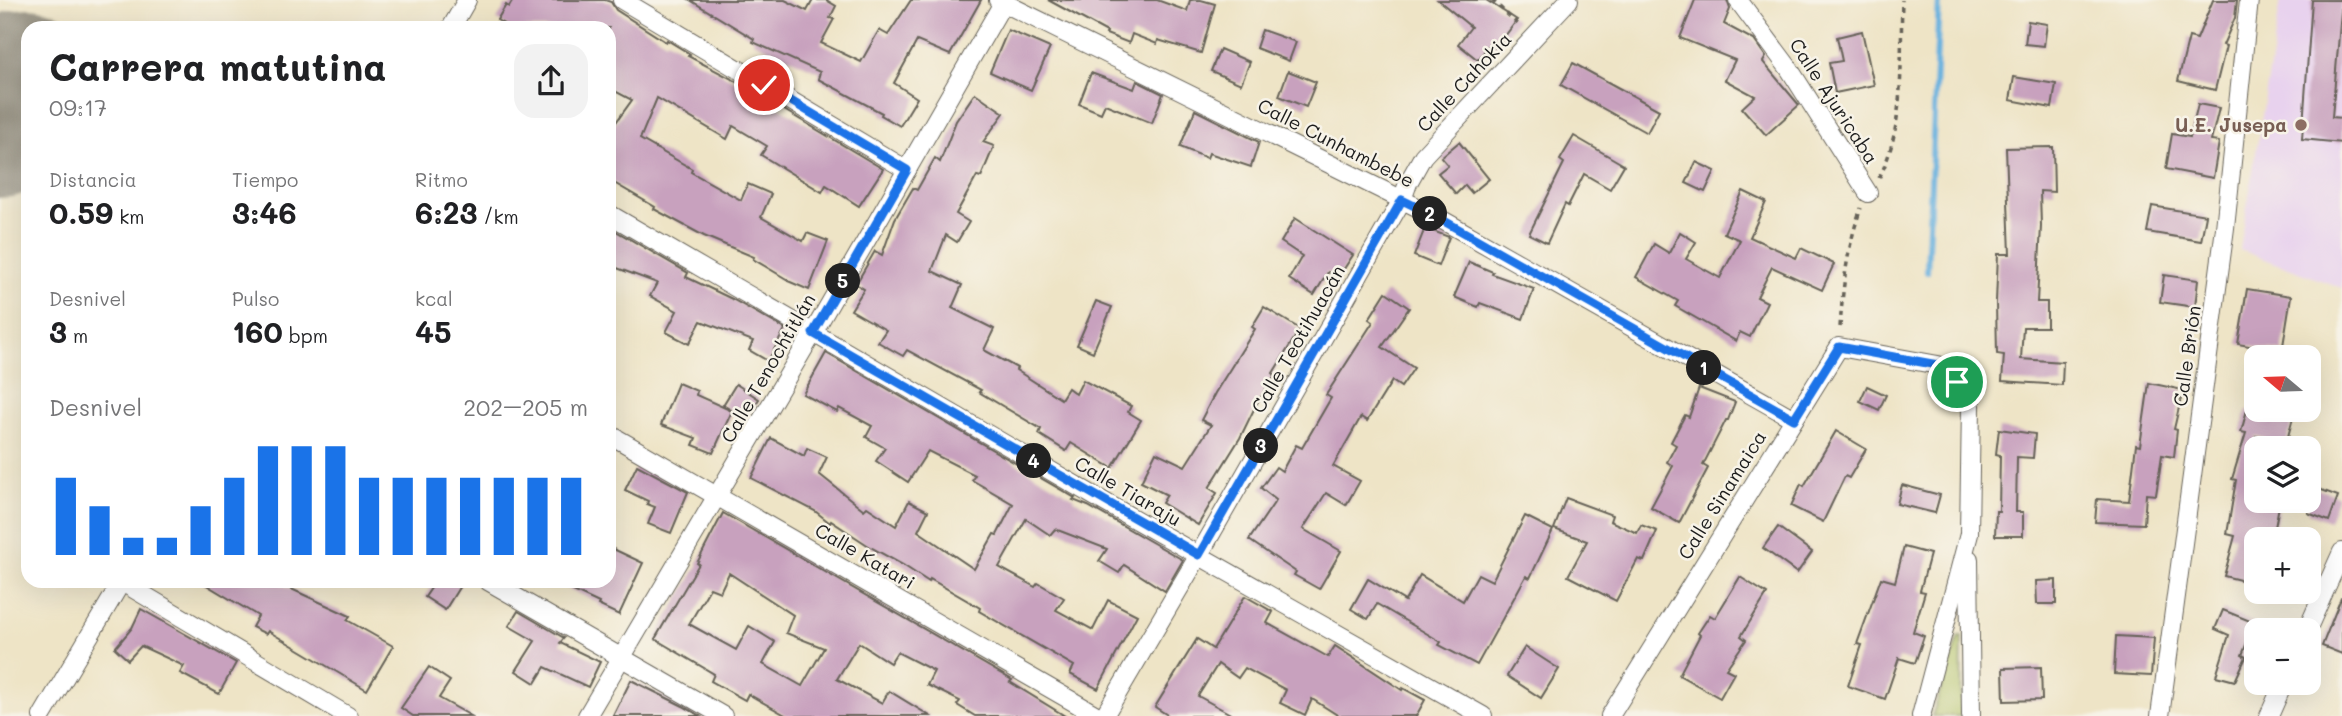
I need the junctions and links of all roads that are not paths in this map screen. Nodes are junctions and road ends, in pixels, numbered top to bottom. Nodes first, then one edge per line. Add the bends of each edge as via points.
1 (467, 0) edge
2 (622, 0) edge
3 (1569, 0) edge
4 (1738, 0) edge
5 (2249, 0) edge
6 (1000, 1) edge
7 (455, 21) edge
8 (907, 170) junction
9 (1868, 193) dead end
10 (1402, 200) junction
11 (616, 219) edge
12 (813, 333) junction
13 (1794, 419) junction
14 (616, 438) edge
15 (718, 495) junction
16 (1969, 534) junction
17 (2342, 552) edge
18 (1199, 555) junction
19 (2335, 586) edge
20 (118, 588) edge
21 (134, 588) edge
22 (500, 588) edge
23 (2315, 618) edge
24 (621, 658) junction
25 (2278, 695) edge
26 (43, 716) edge
27 (348, 716) edge
28 (587, 716) edge
29 (723, 716) edge
30 (1098, 716) edge
31 (1104, 716) edge
32 (1483, 716) edge
33 (1610, 716) edge
34 (1922, 716) edge
35 (1971, 716) edge
36 (2160, 716) edge
37 (2269, 716) edge

1 - 7 street
2 - 8 street
3 - 10 street, Calle Cahokia via 1423,156
4 - 9 street, Calle Ajuricaba via 1788,67
5 - 36 street, Calle Brión via 2225,228
6 - 8 street, Calle Tenochtitlán
6 - 10 street, Calle Cunhambebe
8 - 12 street, Calle Tenochtitlán
10 - 13 street, Calle Cunhambebe
10 - 18 street, Calle Teotihuacán
11 - 12 street, Calle Tiaraju
12 - 15 street, Calle Tenochtitlán
12 - 18 street, Calle Tiaraju
13 - 16 street, Calle Sinamaica via 1839,347 1938,365 1957,382 1971,405
13 - 33 street, Calle Sinamaica
14 - 15 street, Calle Katari
15 - 24 street, Calle Tenochtitlán
15 - 30 street, Calle Katari
16 - 34 street
16 - 35 street
17 - 19 street
18 - 31 street, Calle Teotihuacán
18 - 32 street, Calle Tiaraju
19 - 23 street
20 - 26 street
21 - 27 street
22 - 24 street
24 - 28 street, Calle Tenochtitlán
24 - 29 street
25 - 37 street

